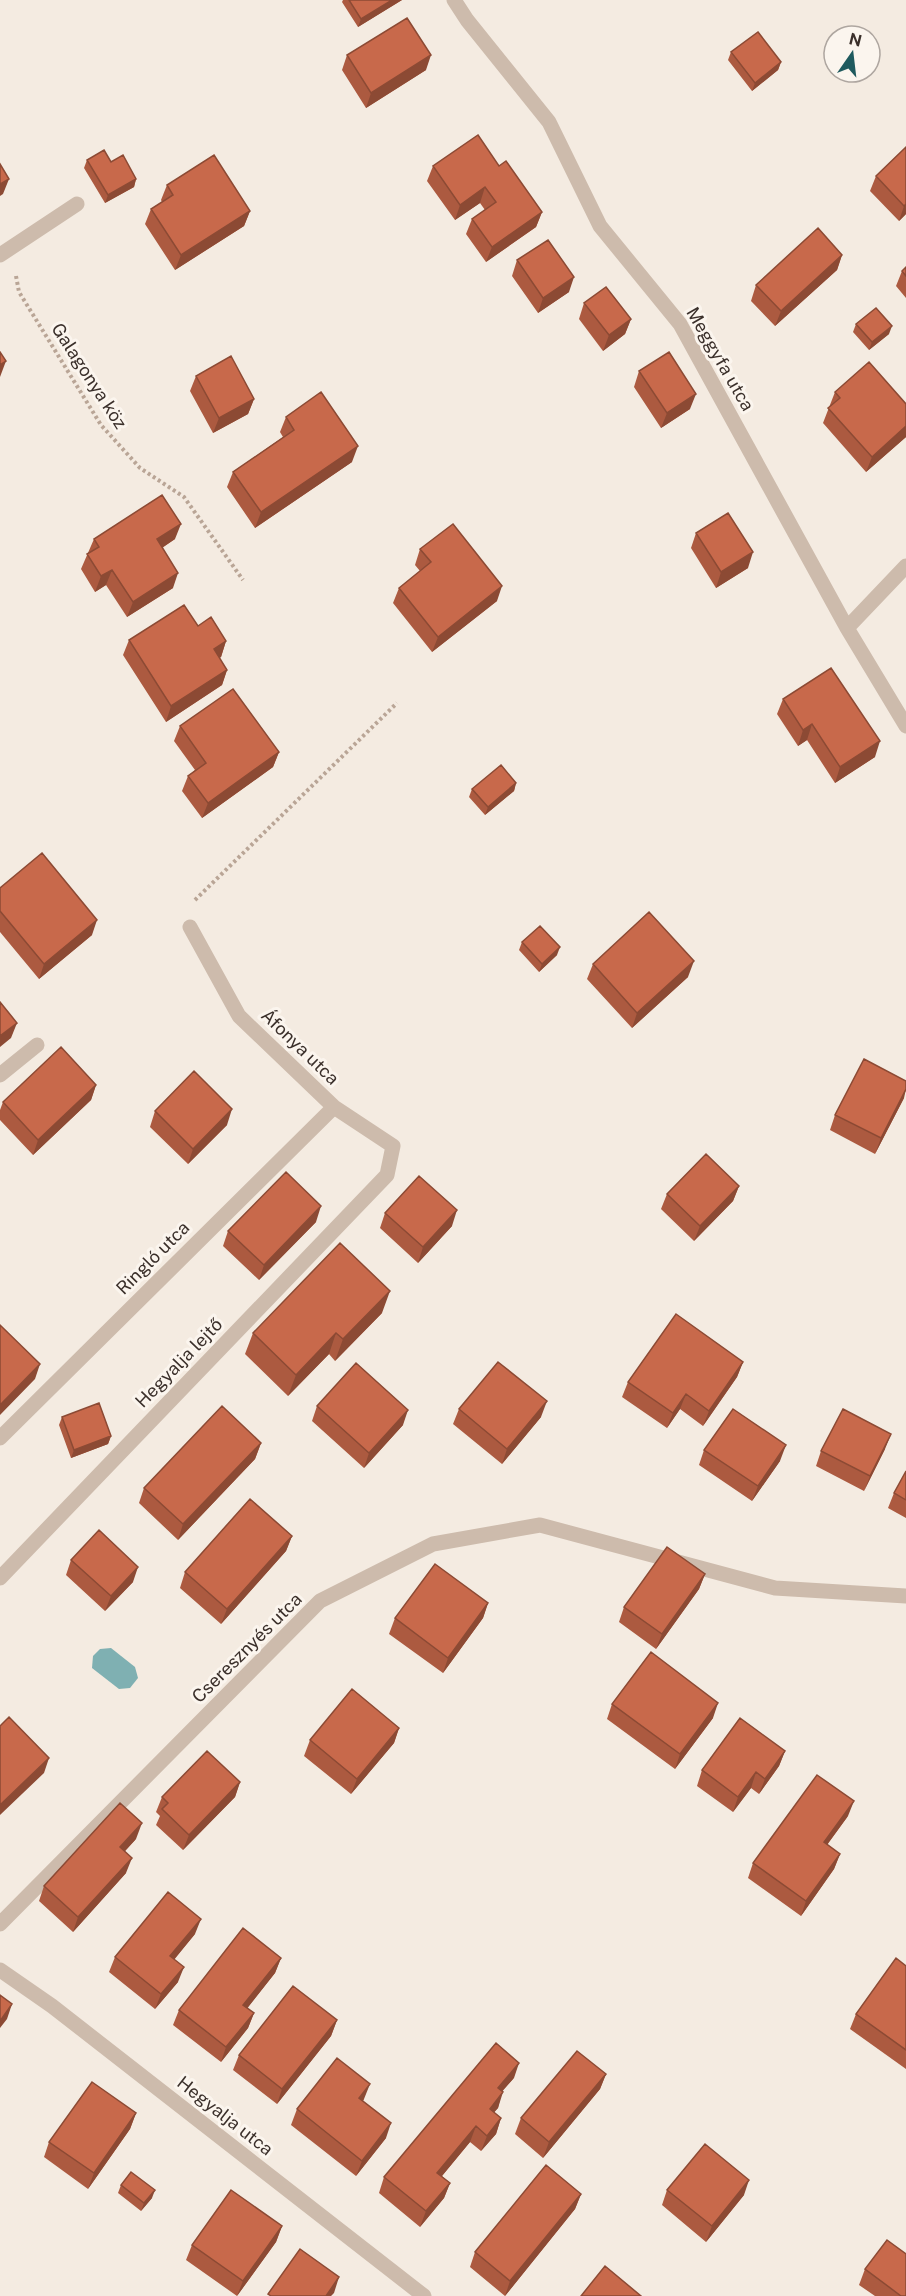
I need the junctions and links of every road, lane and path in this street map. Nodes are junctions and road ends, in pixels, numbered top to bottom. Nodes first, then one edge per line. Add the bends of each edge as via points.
1 (454, 0) edge
2 (76, 204) dead end
3 (5, 252) edge
4 (906, 566) edge
5 (243, 580) dead end
6 (847, 628) junction
7 (397, 703) dead end
8 (906, 726) edge
9 (190, 927) joint
10 (37, 1045) dead end
11 (0, 1075) edge
12 (334, 1107) junction
13 (387, 1176) joint
14 (0, 1438) edge
15 (0, 1578) edge
16 (906, 1596) edge
17 (0, 1924) edge
18 (0, 1970) edge
19 (424, 2296) edge

1 - 6 street, Meggyfa utca via 549,122 600,226 680,324
2 - 3 street
3 - 5 path, Galagonya köz via 19,292 101,425 140,468 184,497
4 - 6 street
6 - 8 street, Meggyfa utca
7 - 9 path via 196,899
9 - 12 street, Áfonya utca via 239,1016
10 - 11 street
12 - 13 street, Áfonya utca via 393,1146
12 - 14 street, Ringló utca
13 - 15 street, Hegyalja lejtő
16 - 17 street, Cseresznyés utca via 775,1587 540,1525 434,1544 320,1602
18 - 19 street, Hegyalja utca via 52,2006

